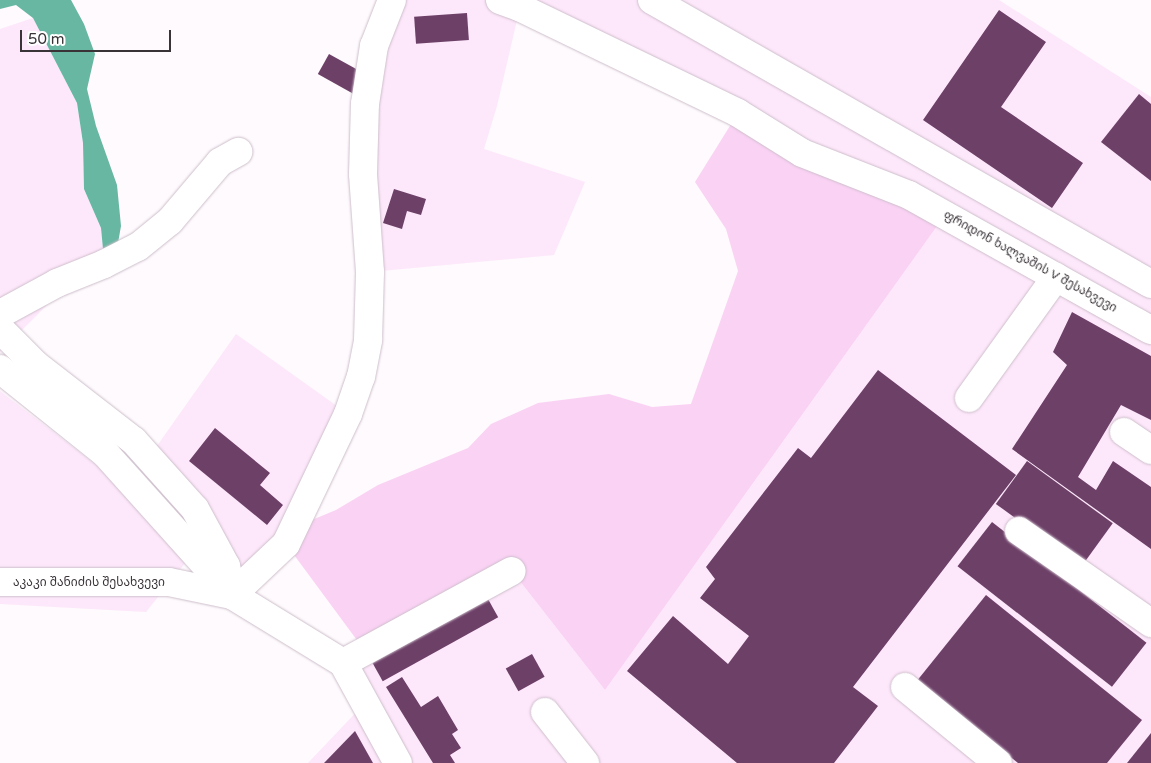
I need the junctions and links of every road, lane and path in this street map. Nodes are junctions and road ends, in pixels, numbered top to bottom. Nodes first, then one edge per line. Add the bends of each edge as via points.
1 (392, 0) edge
2 (500, 0) edge
3 (652, 0) edge
4 (238, 152) dead end
5 (1056, 277) junction
6 (1151, 284) edge
7 (0, 314) edge
8 (0, 329) edge
9 (1151, 330) edge
10 (0, 370) edge
11 (969, 398) dead end
12 (1124, 432) dead end
13 (1151, 450) edge
14 (1019, 531) dead end
15 (512, 571) dead end
16 (0, 582) edge
17 (232, 595) junction
18 (1151, 623) edge
19 (343, 663) junction
20 (905, 687) dead end
21 (545, 712) dead end
22 (398, 763) edge
23 (585, 763) edge
24 (998, 763) edge

1 - 17 street via 374,46 365,104 363,174 370,272 368,340 361,376 348,414 286,544
2 - 5 street, ფრიდონ ხალვაშის V შესახვევი via 738,113 802,153 909,195
3 - 6 street
4 - 7 street via 220,162 170,221 138,247 57,283
5 - 9 street, ფრიდონ ხალვაშის V შესახვევი
5 - 11 street
8 - 17 street via 36,365 134,441 195,510 226,566
10 - 17 street via 105,453
12 - 13 street
14 - 18 street
15 - 19 street
16 - 17 street, აკაკი შანიძის შესახვევი via 170,582
17 - 19 street, აკაკი შანიძის შესახვევი
19 - 22 street, აკაკი შანიძის შესახვევი
20 - 24 street
21 - 23 street

